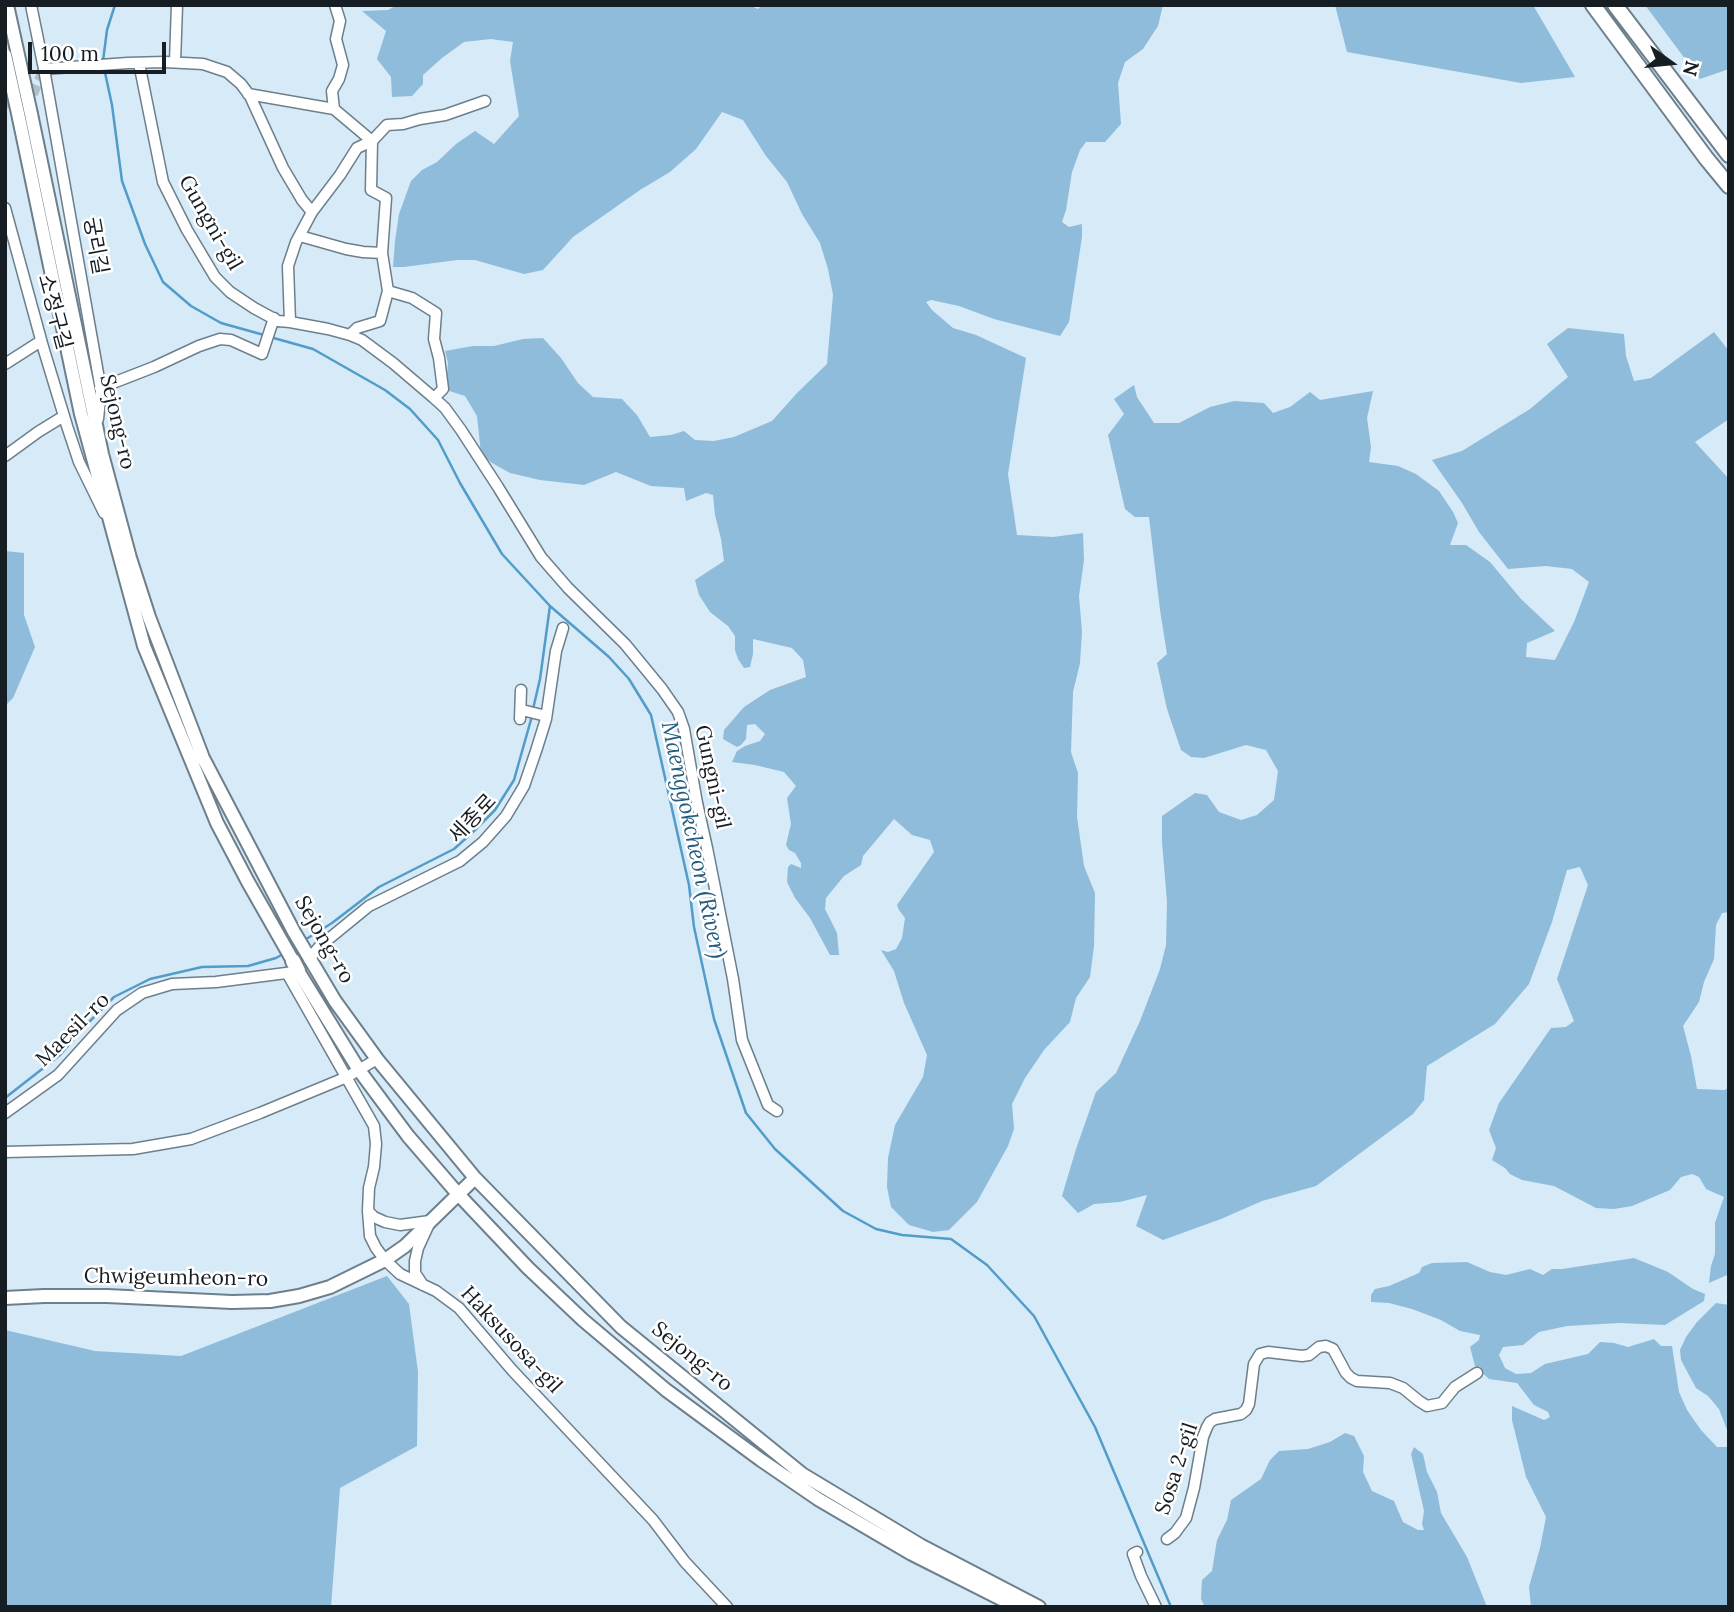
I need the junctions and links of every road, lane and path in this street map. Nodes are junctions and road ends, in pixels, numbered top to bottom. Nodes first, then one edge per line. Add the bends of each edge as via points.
1 (7, 5) edge
2 (31, 5) edge
3 (177, 5) edge
4 (335, 5) edge
5 (1593, 5) edge
6 (1615, 5) edge
7 (5, 55) edge
8 (175, 62) junction
9 (133, 63) junction
10 (44, 69) junction
11 (248, 94) junction
12 (485, 102) dead end
13 (334, 109) junction
14 (25, 116) junction
15 (372, 141) junction
16 (1729, 155) edge
17 (1729, 186) edge
18 (5, 208) edge
19 (312, 212) junction
20 (300, 236) junction
21 (382, 253) junction
22 (388, 291) junction
23 (274, 318) junction
24 (290, 322) junction
25 (349, 335) junction
26 (41, 341) junction
27 (6, 362) edge
28 (100, 388) junction
29 (434, 398) junction
30 (65, 421) junction
31 (96, 430) junction
32 (5, 456) edge
33 (113, 532) junction
34 (563, 628) dead end
35 (521, 690) dead end
36 (546, 716) junction
37 (307, 955) junction
38 (293, 968) junction
39 (377, 1059) junction
40 (359, 1070) junction
41 (346, 1077) junction
42 (777, 1111) dead end
43 (5, 1112) edge
44 (5, 1152) edge
45 (475, 1178) junction
46 (458, 1194) junction
47 (368, 1211) junction
48 (430, 1222) junction
49 (385, 1260) junction
50 (423, 1286) junction
51 (5, 1298) edge
52 (1477, 1373) dead end
53 (1167, 1539) dead end
54 (1137, 1552) dead end
55 (727, 1607) edge
56 (1017, 1607) edge
57 (1039, 1607) edge
58 (1156, 1607) edge

1 - 14 main road, Sejong-ro, bridge
2 - 10 street, 궁리길
3 - 8 street
4 - 13 street via 340,21 336,39 343,65 332,91
5 - 17 highway
6 - 16 highway
7 - 14 main road, Sejong-ro, bridge
8 - 9 street
8 - 11 street via 227,72
9 - 10 street
9 - 23 street, Gungni-gil via 163,182 187,230 215,277 230,292
10 - 28 street, 궁리길
11 - 13 street
11 - 19 street via 284,168
12 - 15 street via 445,115 387,125
13 - 15 street
14 - 31 main road, Sejong-ro
14 - 33 main road, Sejong-ro via 81,414
15 - 19 street via 357,148
15 - 21 street via 371,190 386,198
18 - 26 street, 소정구길
19 - 20 street
20 - 21 street
20 - 24 street via 288,266
21 - 22 street
22 - 25 street via 380,321
22 - 29 street via 412,298 436,313 434,339 443,388
23 - 24 street, Gungni-gil
23 - 28 street via 262,354 220,339
24 - 25 street, Gungni-gil
25 - 29 street, Gungni-gil via 394,363
26 - 27 street
26 - 30 street, 소정구길
28 - 31 street, 궁리길
29 - 42 street, Gungni-gil via 461,429 541,556 625,644 678,712 742,1040 768,1105
30 - 32 street via 38,432
30 - 33 street, 소정구길
31 - 37 main road, Sejong-ro via 130,558 181,703 204,758
33 - 38 main road, Sejong-ro via 149,657 218,823
34 - 36 street, 세종로
35 - 36 street via 521,715
36 - 37 street, 세종로 via 524,786 483,842 460,861 369,906
37 - 39 main road, Sejong-ro
38 - 40 main road, Sejong-ro
38 - 41 street, Haksusosa-gil
38 - 43 street, Maesil-ro via 216,982 172,984 142,993 117,1010 58,1075
39 - 40 street
39 - 45 main road, Sejong-ro
40 - 41 street
40 - 46 main road, Sejong-ro
41 - 44 street via 191,1139 133,1149
41 - 47 street, Haksusosa-gil via 374,1126
45 - 46 main road, Chwigeumheon-ro
45 - 57 main road, Sejong-ro via 621,1327 802,1474 920,1545
46 - 48 main road, Chwigeumheon-ro
46 - 56 main road, Sejong-ro via 583,1320 729,1437 818,1499 912,1554
47 - 48 street via 400,1225
47 - 49 street, Haksusosa-gil via 370,1236
48 - 49 main road, Chwigeumheon-ro
48 - 50 street via 415,1261 415,1273
49 - 50 street, Haksusosa-gil
49 - 51 main road, Chwigeumheon-ro via 330,1287 270,1301
50 - 55 street, Haksusosa-gil via 459,1308
52 - 53 street, Sosa 2-gil via 1454,1387 1442,1403 1427,1406 1390,1383 1351,1378 1326,1346 1302,1356 1261,1354 1254,1364 1246,1409 1210,1422 1186,1518
54 - 58 street via 1133,1554

